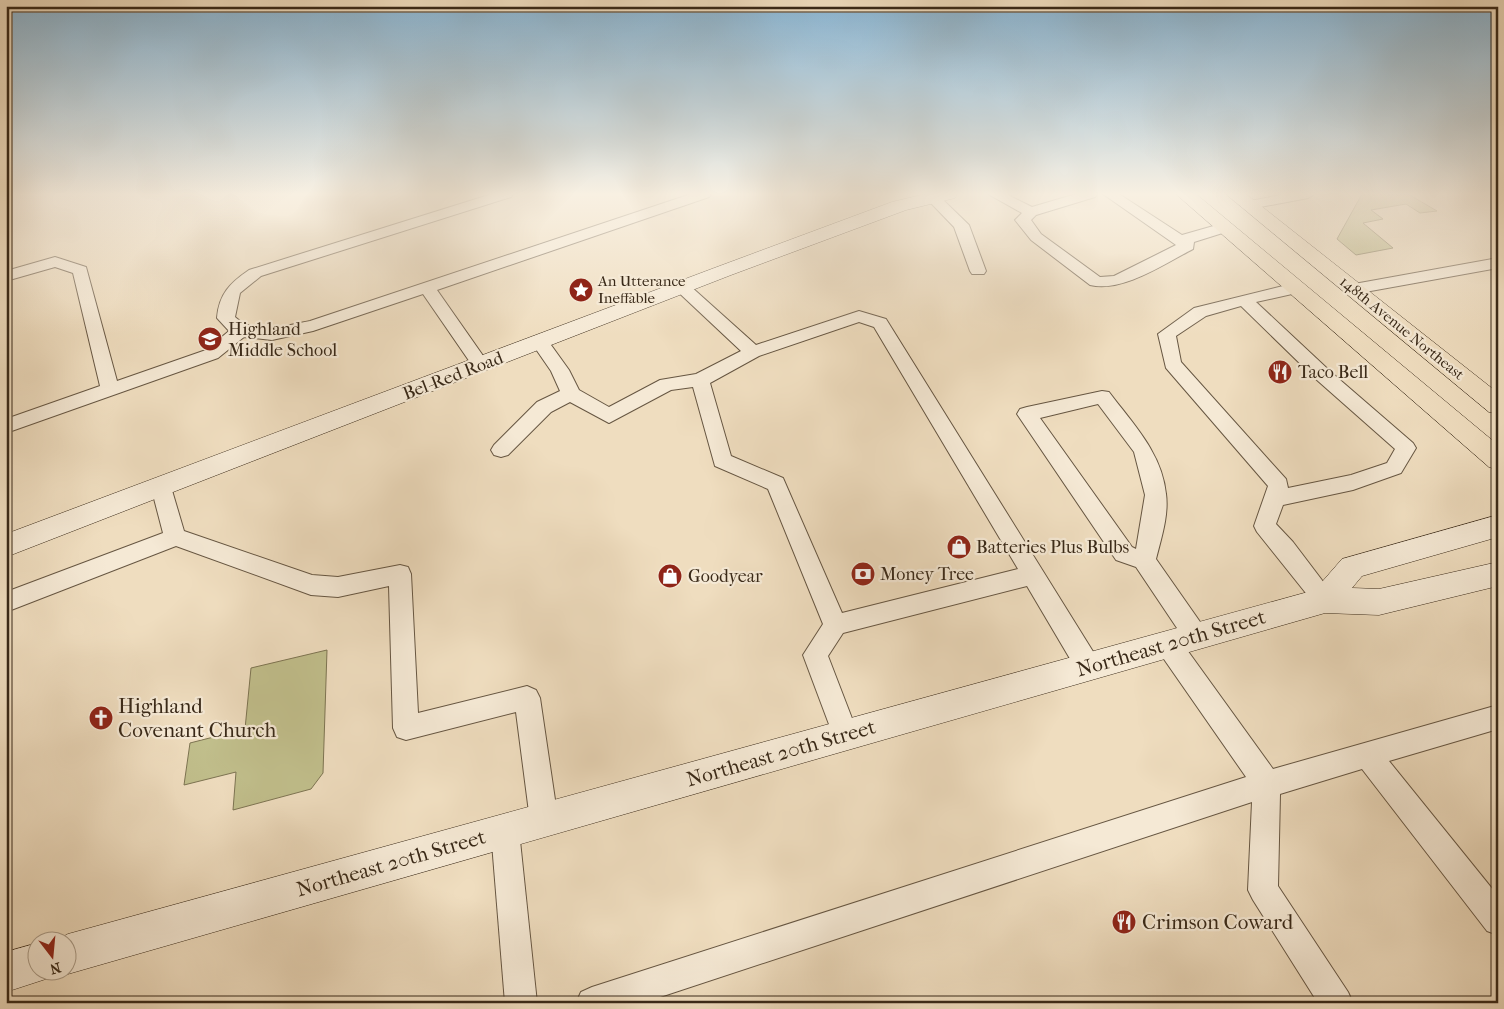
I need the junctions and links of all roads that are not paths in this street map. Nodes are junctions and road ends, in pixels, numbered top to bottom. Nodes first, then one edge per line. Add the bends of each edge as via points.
1 (356, 241) edge
2 (565, 241) edge
3 (799, 241) edge
4 (967, 241) edge
5 (1040, 241) edge
6 (1180, 241) edge
7 (1186, 241) edge
8 (1239, 241) edge
9 (1294, 241) edge
10 (1187, 246) junction
11 (1498, 263) edge
12 (978, 270) dead end
13 (6, 276) edge
14 (682, 287) junction
15 (427, 288) junction
16 (1294, 288) junction
17 (1354, 289) junction
18 (1245, 300) junction
19 (240, 331) junction
20 (540, 342) junction
21 (754, 352) junction
22 (480, 364) junction
23 (700, 380) junction
24 (110, 391) junction
25 (571, 394) junction
26 (1498, 406) edge
27 (6, 426) edge
28 (501, 450) dead end
29 (1498, 460) edge
30 (160, 487) junction
31 (1274, 499) junction
32 (1498, 526) edge
33 (174, 536) junction
34 (6, 546) edge
35 (1144, 560) junction
36 (1498, 574) edge
37 (1033, 575) junction
38 (1325, 600) junction
39 (6, 602) edge
40 (835, 625) junction
41 (1182, 640) junction
42 (1088, 666) junction
43 (1498, 717) edge
44 (845, 734) junction
45 (1367, 755) junction
46 (1267, 784) junction
47 (544, 820) junction
48 (505, 831) junction
49 (1498, 920) edge
50 (78, 951) edge
51 (28, 966) edge
52 (6, 972) edge
53 (521, 1003) edge
54 (592, 1003) edge
55 (1337, 1003) edge

1 - 19 lane via 255,273 234,287 226,302 226,318
2 - 15 lane
3 - 14 main road, Bel-Red Road
4 - 12 lane
5 - 10 lane via 1096,282 1117,281
6 - 10 lane
7 - 10 lane
8 - 16 main road
9 - 17 main road, 148th Avenue Northeast
11 - 17 lane
13 - 24 lane via 55,262 80,270
14 - 20 main road, Bel-Red Road
14 - 21 lane
15 - 19 lane via 313,326 272,334
15 - 22 lane
16 - 18 lane
16 - 29 main road
17 - 26 main road, 148th Avenue Northeast
18 - 31 lane via 1200,312 1167,334 1172,364 1279,485
18 - 31 lane via 1325,377 1406,448 1394,468 1353,482
19 - 24 lane via 212,354
20 - 22 main road, Bel-Red Road
20 - 25 lane via 560,370
21 - 23 lane
21 - 37 lane via 859,316 880,323
22 - 30 main road, Bel-Red Road
23 - 25 lane via 667,384 609,416
23 - 40 lane via 722,461 776,484
24 - 27 lane
25 - 28 lane via 544,407
30 - 33 lane
30 - 34 main road, Bel-Red Road
31 - 38 lane via 1265,526
32 - 38 main road via 1352,567
33 - 39 lane
33 - 47 lane via 311,585 338,587 400,574 406,728 527,698
35 - 35 lane via 1156,494 1143,450 1102,397 1027,414 1124,554
35 - 41 lane
36 - 38 main road, Northeast 20th Street via 1379,602
37 - 40 lane
37 - 42 lane
38 - 41 main road, Northeast 20th Street
40 - 44 lane via 815,655
41 - 42 main road, Northeast 20th Street
41 - 46 lane
42 - 44 main road, Northeast 20th Street
43 - 45 lane
44 - 47 main road, Northeast 20th Street
45 - 46 lane
45 - 49 lane
46 - 54 lane
46 - 55 lane via 1263,890
47 - 48 main road, Northeast 20th Street
48 - 50 main road, Northeast 20th Street
48 - 53 lane
51 - 52 main road

